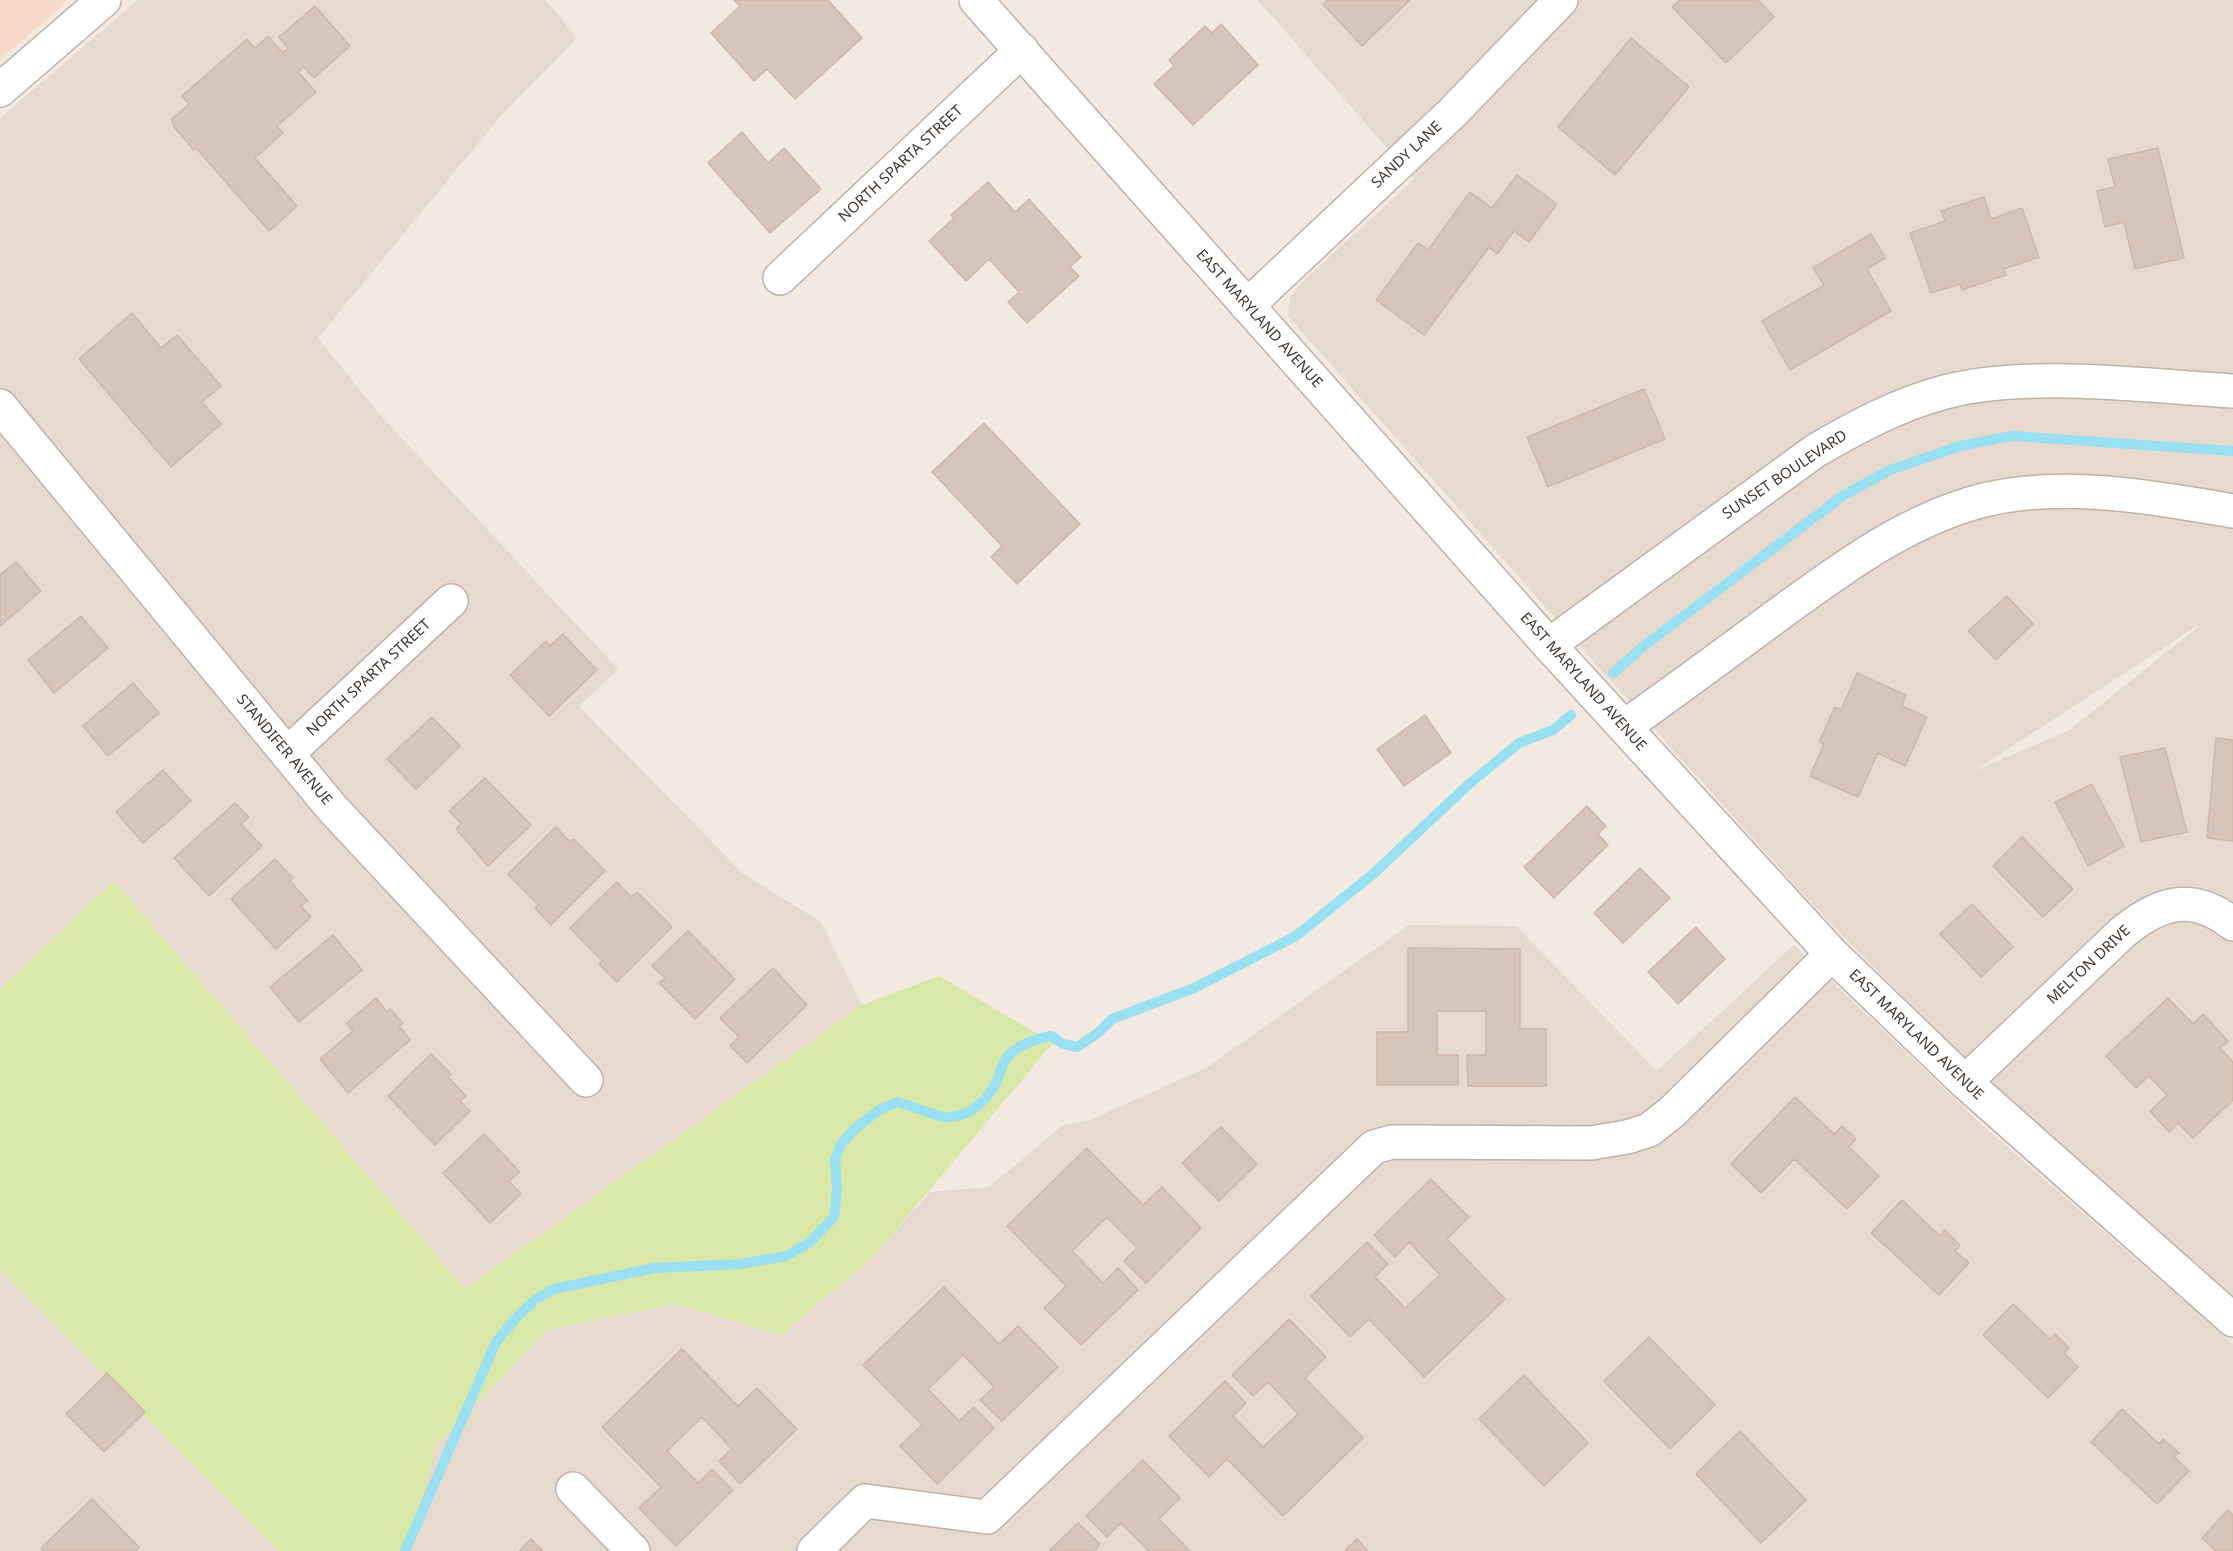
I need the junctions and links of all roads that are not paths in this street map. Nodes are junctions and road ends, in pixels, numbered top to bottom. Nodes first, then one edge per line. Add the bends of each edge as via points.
1 (104, 0) edge
2 (976, 0) edge
3 (1561, 0) edge
4 (1022, 50) junction
5 (0, 90) edge
6 (780, 278) dead end
7 (1247, 306) junction
8 (2233, 391) edge
9 (0, 406) edge
10 (2233, 511) edge
11 (451, 601) dead end
12 (1549, 645) junction
13 (1624, 727) junction
14 (287, 754) junction
15 (2233, 924) edge
16 (1832, 954) junction
17 (586, 1080) dead end
18 (1965, 1082) junction
19 (2233, 1320) edge
20 (573, 1489) dead end
21 (633, 1551) edge
22 (814, 1551) edge

1 - 5 street
2 - 4 street, EAST MARYLAND AVENUE
3 - 7 street, SANDY LANE via 1452,113
4 - 6 street, NORTH SPARTA STREET
4 - 7 street, EAST MARYLAND AVENUE
7 - 12 street, EAST MARYLAND AVENUE
8 - 12 street, SUNSET BOULEVARD via 1997,382 1915,401 1850,430 1815,451
9 - 14 street, STANDIFER AVENUE
10 - 13 street via 2127,493 2065,492 1996,498 1960,508 1918,524 1860,556
11 - 14 street, NORTH SPARTA STREET
12 - 13 street, EAST MARYLAND AVENUE
13 - 16 street, EAST MARYLAND AVENUE
14 - 17 street, STANDIFER AVENUE via 332,808
15 - 18 street, MELTON DRIVE via 2208,908 2195,905 2181,903 2152,910 2123,932
16 - 18 street, EAST MARYLAND AVENUE
16 - 22 street via 1672,1112 1648,1130 1591,1143 1392,1142 1374,1147 987,1516 866,1501
18 - 19 street, EAST MARYLAND AVENUE
20 - 21 street

